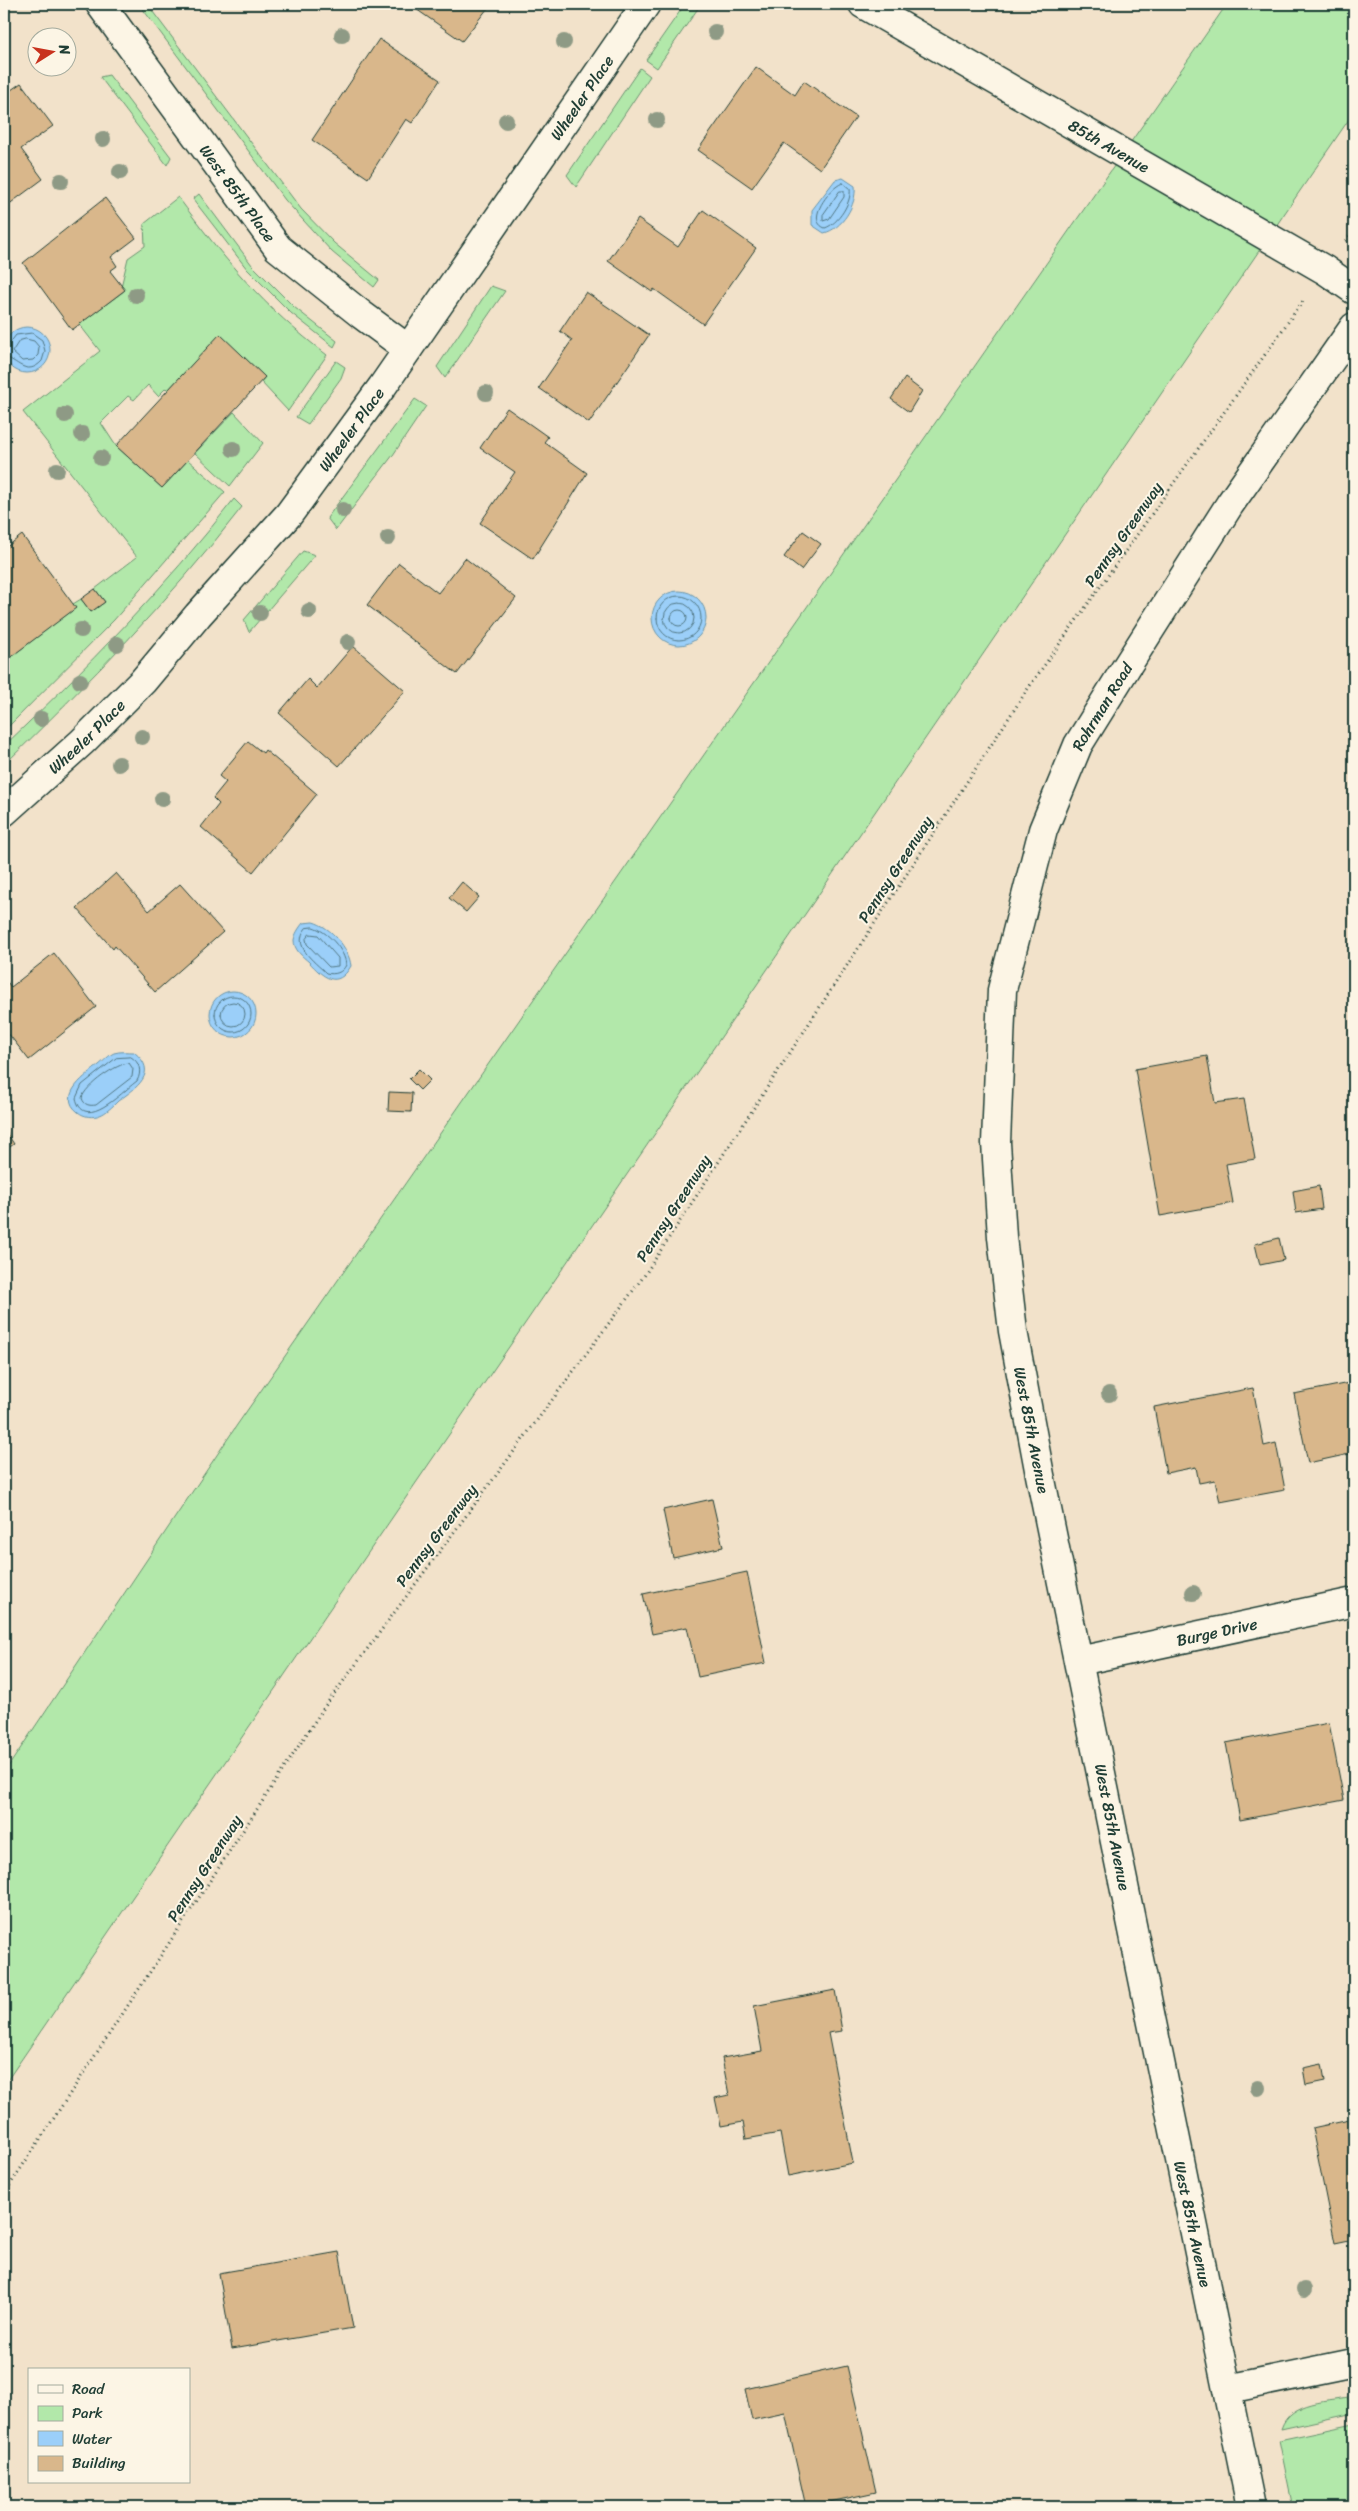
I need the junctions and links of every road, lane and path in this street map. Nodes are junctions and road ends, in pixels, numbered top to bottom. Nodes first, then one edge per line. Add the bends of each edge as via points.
1 (100, 4) edge
2 (646, 4) edge
3 (863, 4) edge
4 (1354, 229) edge
5 (1325, 270) junction
6 (1354, 290) edge
7 (1354, 327) edge
8 (408, 349) junction
9 (4, 812) edge
10 (996, 1143) joint
11 (1354, 1602) edge
12 (1079, 1661) junction
13 (4, 2194) edge
14 (1354, 2363) edge
15 (1228, 2389) junction
16 (1251, 2507) edge

1 - 8 street, West 85th Place via 278,248
2 - 8 street, Wheeler Place
3 - 5 street, 85th Avenue
4 - 5 path, Pennsy Greenway
5 - 6 street, 85th Avenue
5 - 13 path, Pennsy Greenway via 1029,687 644,1276 325,1706
7 - 10 street, Rohrman Road via 1230,504 1078,746 1043,830 1002,990
8 - 9 street, Wheeler Place via 289,514 143,681 82,742
10 - 12 street, West 85th Avenue via 1013,1331
11 - 12 street, Burge Drive
12 - 15 street, West 85th Avenue
14 - 15 street
15 - 16 street, West 85th Avenue

